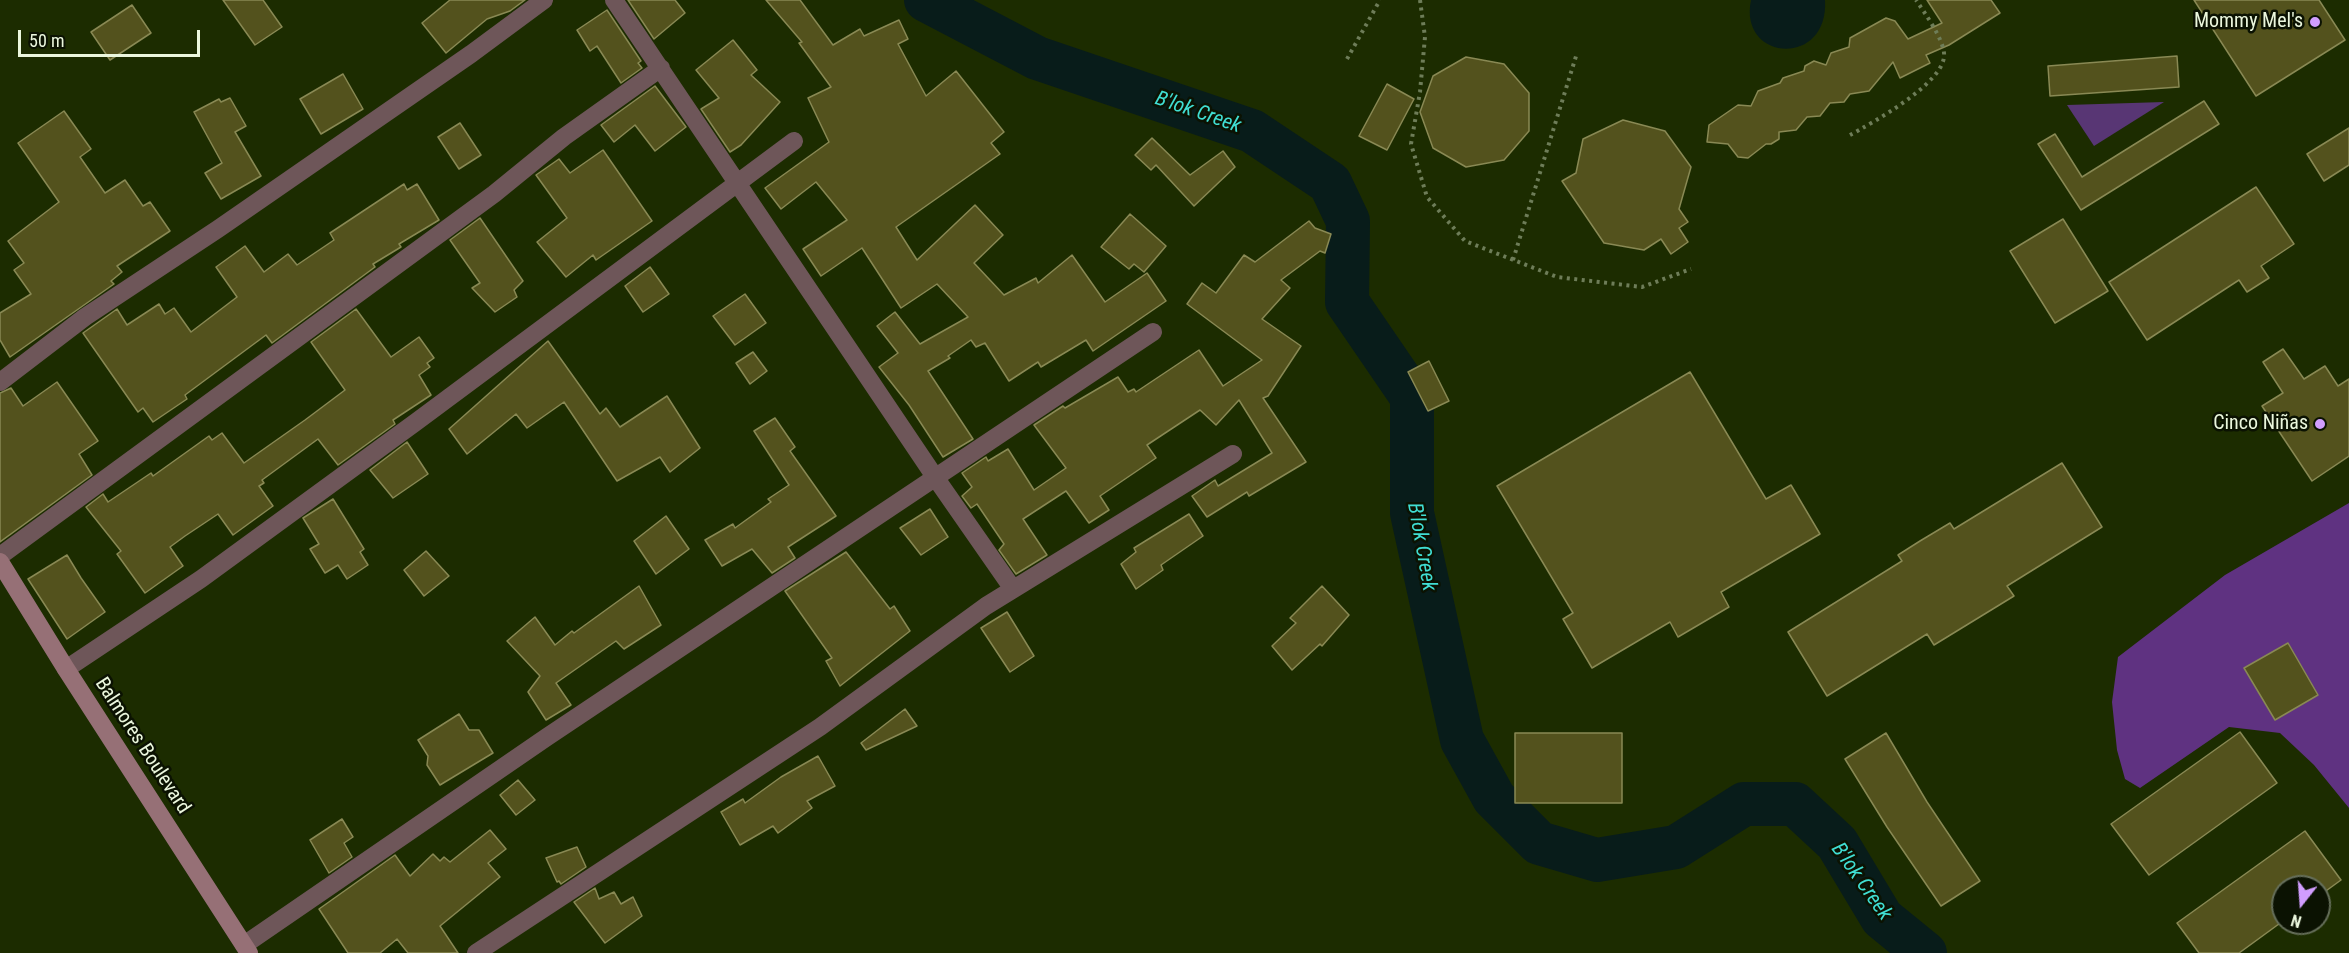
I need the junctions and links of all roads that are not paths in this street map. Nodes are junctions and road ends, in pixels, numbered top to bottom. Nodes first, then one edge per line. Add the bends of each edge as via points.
1 (544, 0) edge
2 (614, 0) edge
3 (661, 68) junction
4 (794, 141) dead end
5 (736, 184) junction
6 (1152, 332) dead end
7 (0, 381) edge
8 (1233, 454) dead end
9 (935, 477) junction
10 (0, 556) edge
11 (0, 562) edge
12 (1013, 589) junction
13 (66, 669) junction
14 (246, 949) edge
15 (476, 953) edge

1 - 7 street via 85,317
2 - 3 street
3 - 5 street
3 - 10 street
4 - 5 street
5 - 9 street
5 - 13 street via 201,579
6 - 9 street
8 - 12 street
9 - 12 street
9 - 14 street via 557,730
11 - 13 street, Balmores Boulevard
12 - 15 street via 820,727
13 - 14 street, Balmores Boulevard

